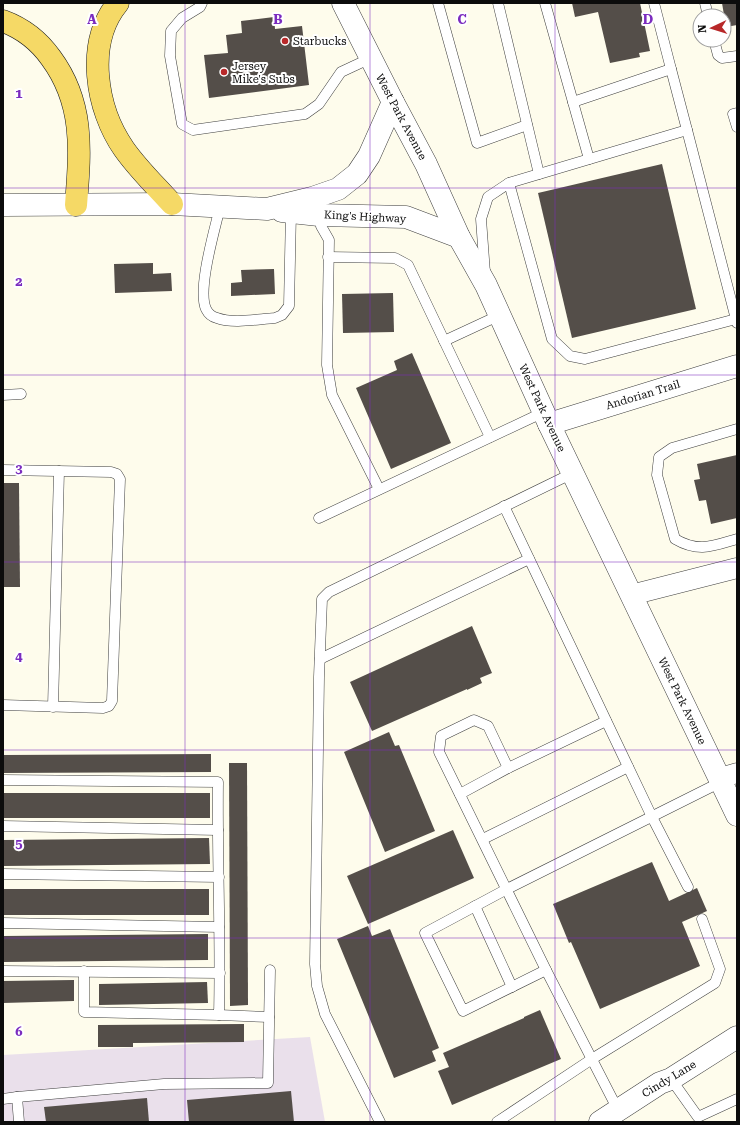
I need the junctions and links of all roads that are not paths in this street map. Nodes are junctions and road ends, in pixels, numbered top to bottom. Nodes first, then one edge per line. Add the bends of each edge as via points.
1 (118, 3) edge
2 (202, 3) edge
3 (344, 3) edge
4 (438, 3) edge
5 (498, 3) edge
6 (545, 3) edge
7 (654, 3) edge
8 (3, 21) edge
9 (716, 48) edge
10 (737, 56) edge
11 (371, 58) junction
12 (671, 69) junction
13 (393, 102) junction
14 (572, 102) junction
15 (737, 113) edge
16 (527, 125) junction
17 (737, 127) edge
18 (687, 130) junction
19 (589, 159) junction
20 (539, 174) junction
21 (509, 183) junction
22 (172, 204) junction
23 (3, 205) edge
24 (76, 206) junction
25 (220, 207) junction
26 (267, 209) junction
27 (290, 212) junction
28 (321, 215) junction
29 (459, 237) junction
30 (328, 257) junction
31 (486, 285) junction
32 (500, 314) junction
33 (736, 321) edge
34 (444, 341) junction
35 (737, 366) edge
36 (21, 394) dead end
37 (3, 395) edge
38 (546, 418) junction
39 (737, 429) edge
40 (490, 437) junction
41 (3, 470) edge
42 (59, 471) junction
43 (573, 473) junction
44 (380, 489) junction
45 (504, 506) junction
46 (319, 518) dead end
47 (737, 539) edge
48 (529, 559) junction
49 (737, 568) edge
50 (631, 595) junction
51 (320, 659) junction
52 (3, 705) edge
53 (53, 707) junction
54 (606, 720) junction
55 (628, 767) junction
56 (508, 768) junction
57 (726, 778) edge
58 (3, 780) edge
59 (460, 794) junction
60 (737, 815) edge
61 (652, 817) junction
62 (3, 826) edge
63 (218, 830) junction
64 (483, 839) junction
65 (3, 874) edge
66 (219, 877) junction
67 (688, 887) dead end
68 (507, 889) junction
69 (475, 906) junction
70 (702, 919) dead end
71 (3, 923) edge
72 (219, 927) junction
73 (270, 970) dead end
74 (546, 970) junction
75 (3, 971) edge
76 (84, 971) junction
77 (220, 973) junction
78 (512, 987) junction
79 (219, 1015) junction
80 (269, 1017) junction
81 (737, 1037) edge
82 (592, 1059) junction
83 (671, 1079) junction
84 (17, 1097) junction
85 (3, 1099) edge
86 (737, 1100) edge
87 (618, 1110) junction
88 (19, 1122) edge
89 (380, 1122) edge
90 (497, 1122) edge
91 (600, 1122) edge

1 - 22 main road via 106,24 99,48 99,84 106,112 110,125 124,149
2 - 11 lane via 182,18 171,31 170,56 182,124 193,130 305,114 319,104 341,72
3 - 11 street, West Park Avenue
4 - 16 lane via 478,143
5 - 16 lane
6 - 14 lane
7 - 12 lane
8 - 24 main road via 17,27 47,52 72,97 80,154
9 - 10 lane via 722,58
11 - 13 street, West Park Avenue
12 - 14 lane
12 - 18 lane
13 - 26 street via 369,156 356,174 338,189
13 - 29 street, West Park Avenue via 426,164
14 - 19 lane
15 - 17 lane via 734,114
16 - 20 lane
18 - 19 lane
18 - 33 lane
19 - 20 lane
20 - 21 lane
21 - 31 lane via 488,197 481,219
21 - 33 lane via 552,339 570,356 585,359
22 - 24 street
22 - 25 street
23 - 24 street
25 - 26 street
25 - 27 lane via 204,277 203,293 210,315 228,321 275,318 282,315 289,306
26 - 27 street, King's Highway
27 - 28 street, King's Highway
28 - 29 street, King's Highway via 406,217
28 - 30 lane via 321,226 328,240
29 - 31 street, West Park Avenue
30 - 34 lane via 395,258 408,265
30 - 44 lane via 327,365 332,395
31 - 32 street, West Park Avenue
32 - 34 lane
32 - 38 street, West Park Avenue
34 - 40 lane
35 - 38 street, Andorian Trail
36 - 37 lane
38 - 40 lane
38 - 43 street, West Park Avenue
39 - 47 lane via 672,448 659,457 657,475 676,539 696,548 710,547
40 - 44 lane
41 - 42 lane
42 - 53 lane
42 - 53 lane via 111,472 117,474 120,479 112,701 109,706 103,708
43 - 45 lane
43 - 50 street, West Park Avenue
44 - 46 lane
45 - 48 lane
45 - 51 lane via 329,592 322,599
48 - 51 lane
48 - 54 lane
49 - 50 street
50 - 57 street, West Park Avenue
51 - 89 lane via 315,964 317,986 325,1014
52 - 53 lane
54 - 55 lane
54 - 56 lane
55 - 61 lane
55 - 64 lane
56 - 59 lane
56 - 59 lane via 488,726 474,720 441,736 439,752
57 - 60 street, West Park Avenue
57 - 61 lane
58 - 63 lane via 218,782
59 - 64 lane
61 - 67 lane
61 - 68 lane
62 - 63 lane
63 - 66 lane
64 - 68 lane
65 - 66 lane
66 - 72 lane
68 - 69 lane
68 - 74 lane
69 - 78 lane
69 - 78 lane via 425,933 463,1011
70 - 82 lane via 720,969 715,983
71 - 72 lane
72 - 77 lane
73 - 80 lane
74 - 78 lane
74 - 82 lane
75 - 76 lane
76 - 77 lane
76 - 79 lane via 84,1012
77 - 79 lane
79 - 80 lane
80 - 84 lane via 268,1083 164,1084
81 - 83 street, Cindy Lane
82 - 87 lane
82 - 90 lane
83 - 86 lane via 698,1117
83 - 87 street, Cindy Lane via 660,1083
84 - 85 lane
84 - 88 lane
87 - 91 street, Cindy Lane

